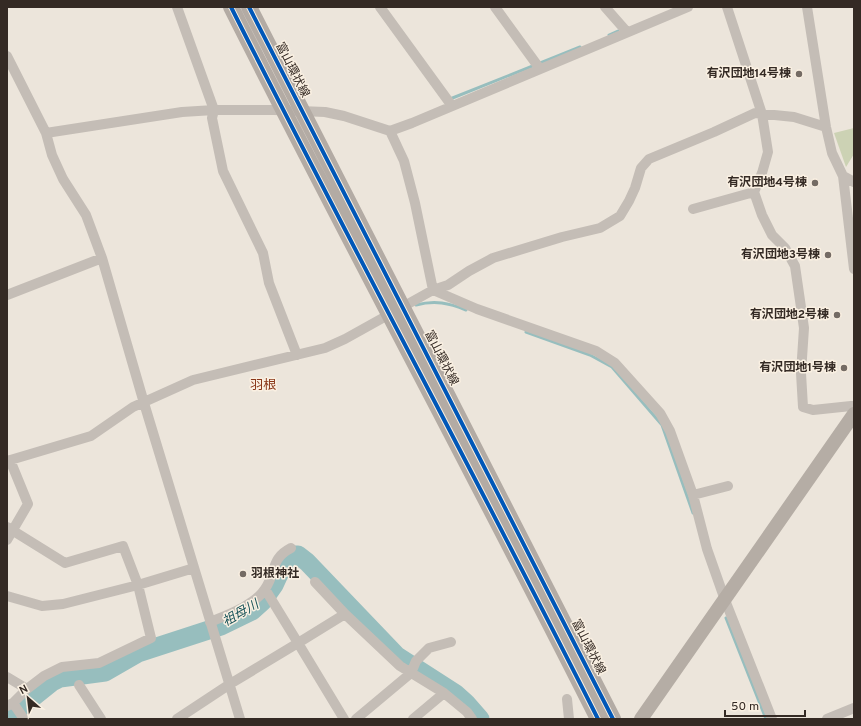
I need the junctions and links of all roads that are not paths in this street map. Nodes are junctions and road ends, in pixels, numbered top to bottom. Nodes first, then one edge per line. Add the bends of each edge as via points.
1 (177, 7) edge
2 (231, 7) edge
3 (249, 7) edge
4 (380, 7) edge
5 (495, 7) edge
6 (605, 7) edge
7 (688, 7) edge
8 (727, 7) edge
9 (807, 7) edge
10 (627, 32) junction
11 (7, 56) edge
12 (540, 69) junction
13 (452, 106) junction
14 (214, 110) junction
15 (283, 110) junction
16 (301, 111) junction
17 (762, 114) junction
18 (826, 127) junction
19 (390, 131) junction
20 (46, 133) junction
21 (842, 176) junction
22 (854, 182) edge
23 (754, 192) junction
24 (693, 209) dead end
25 (102, 258) junction
26 (854, 269) edge
27 (433, 290) junction
28 (7, 295) edge
29 (396, 310) junction
30 (297, 355) junction
31 (144, 402) junction
32 (854, 406) edge
33 (854, 414) edge
34 (8, 460) edge
35 (728, 486) dead end
36 (693, 495) junction
37 (10, 529) edge
38 (7, 540) edge
39 (291, 548) dead end
40 (194, 568) junction
41 (315, 582) dead end
42 (138, 585) junction
43 (265, 589) junction
44 (7, 596) edge
45 (725, 600) junction
46 (345, 614) junction
47 (210, 622) junction
48 (451, 642) dead end
49 (298, 643) junction
50 (411, 673) junction
51 (7, 676) edge
52 (230, 684) junction
53 (79, 685) dead end
54 (27, 689) junction
55 (444, 693) junction
56 (567, 699) dead end
57 (10, 705) edge
58 (854, 708) edge
59 (24, 719) edge
60 (101, 719) edge
61 (178, 719) edge
62 (240, 719) edge
63 (344, 719) edge
64 (356, 719) edge
65 (413, 719) edge
66 (472, 719) edge
67 (569, 719) edge
68 (598, 719) edge
69 (613, 719) edge
70 (641, 719) edge
71 (772, 719) edge
72 (827, 719) edge

1 - 14 street
2 - 15 main road, 富山環状線
3 - 16 main road, 富山環状線
4 - 13 street
5 - 12 street
6 - 10 street
7 - 10 street
8 - 17 street
9 - 18 street
10 - 12 street
11 - 20 street
12 - 13 street
13 - 19 street
14 - 15 street
14 - 20 street via 182,112
14 - 30 street via 212,118 223,171 263,253 269,283
15 - 16 street
15 - 29 main road, 富山環状線
16 - 19 street via 338,114
16 - 29 main road, 富山環状線
17 - 18 street via 794,117
17 - 23 street via 768,152
17 - 27 street via 755,113 649,159 641,168 635,188 620,216 600,228 493,258 448,285
18 - 21 street via 832,153
19 - 27 street via 404,161
20 - 25 street via 57,167 86,216
21 - 22 street
21 - 26 street
23 - 24 street
23 - 32 street via 772,234 785,248 795,266 804,328 801,373 803,407 813,410
25 - 28 street
25 - 31 street
27 - 29 street
27 - 36 street via 477,309 596,351 615,363 660,413 670,431
29 - 30 street via 345,339 325,348
29 - 68 main road, 富山環状線
29 - 69 main road, 富山環状線
30 - 31 street via 193,380
31 - 34 street via 91,436
31 - 40 street
33 - 45 street
34 - 37 street via 28,504
35 - 36 street
36 - 45 street via 707,549
37 - 38 street
37 - 42 street via 65,563 123,546
39 - 43 street via 279,556
40 - 42 street
40 - 47 street
41 - 46 street
42 - 44 street via 63,604 42,606
42 - 54 street via 151,638 99,662 62,667
43 - 47 street via 251,602
43 - 49 street
45 - 70 street
45 - 71 street
46 - 49 street
46 - 50 street via 400,666
47 - 52 street
48 - 50 street via 429,648 416,661
49 - 52 street
49 - 63 street
50 - 55 street
50 - 64 street
51 - 54 street
52 - 61 street
52 - 62 street
53 - 60 street
54 - 57 street
55 - 65 street
55 - 66 street
56 - 67 street
57 - 59 street
58 - 72 street

